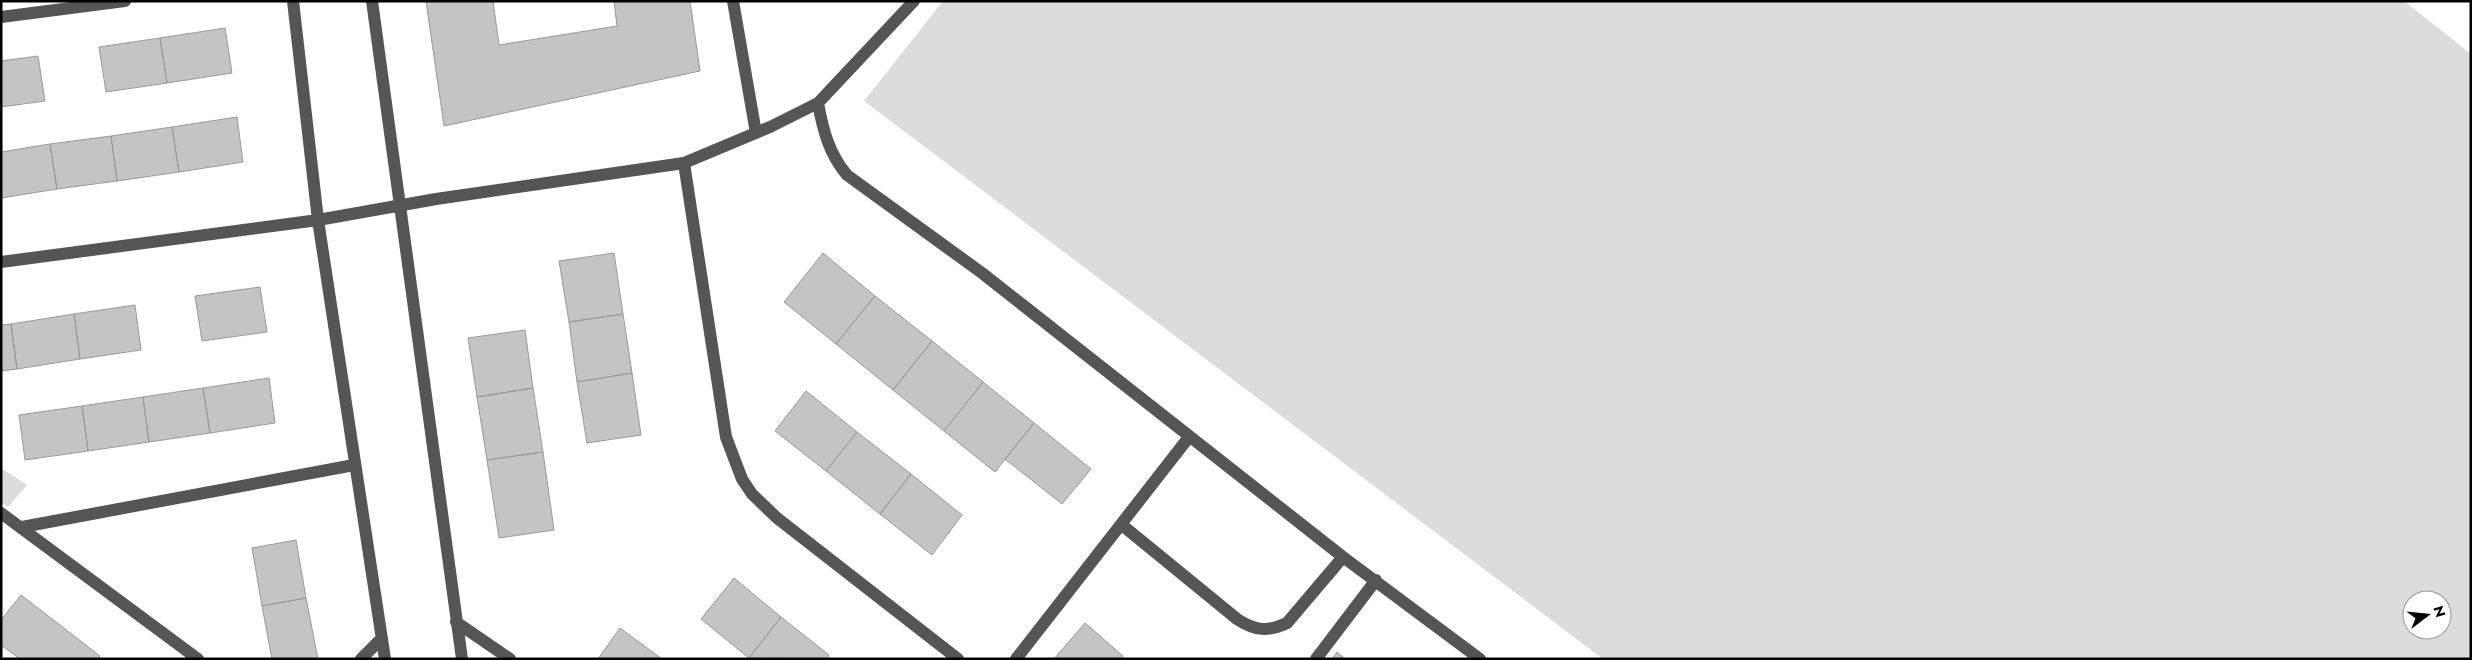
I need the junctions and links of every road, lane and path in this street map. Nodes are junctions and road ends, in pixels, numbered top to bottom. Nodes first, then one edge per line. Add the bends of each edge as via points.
1 (125, 1) edge
2 (293, 1) edge
3 (372, 1) edge
4 (733, 1) edge
5 (914, 1) edge
6 (1, 17) edge
7 (818, 103) junction
8 (756, 132) junction
9 (684, 163) junction
10 (400, 206) junction
11 (318, 220) junction
12 (1, 262) edge
13 (1190, 437) junction
14 (354, 465) junction
15 (1, 513) edge
16 (1122, 524) junction
17 (22, 527) junction
18 (1343, 557) junction
19 (1376, 580) junction
20 (456, 622) junction
21 (382, 638) junction
22 (952, 657) edge
23 (198, 659) edge
24 (361, 659) edge
25 (385, 659) edge
26 (462, 659) edge
27 (510, 659) edge
28 (1016, 659) edge
29 (1316, 659) edge
30 (1480, 659) edge

1 - 6 street
2 - 11 street
3 - 10 street
4 - 8 street
5 - 7 street
7 - 8 street
7 - 13 street via 829,148 847,175 982,273
8 - 9 street
9 - 10 street via 436,198
9 - 22 street via 726,437 742,479 752,494 777,518
10 - 11 street
10 - 20 street
11 - 12 street
11 - 14 street
13 - 16 street
13 - 18 street
14 - 17 street
14 - 21 street
15 - 17 street
16 - 18 street via 1237,619 1262,630 1275,629 1287,623
16 - 28 street
17 - 23 street
18 - 19 street
19 - 29 street
19 - 30 street
20 - 26 street
20 - 27 street
21 - 24 street
21 - 25 street

